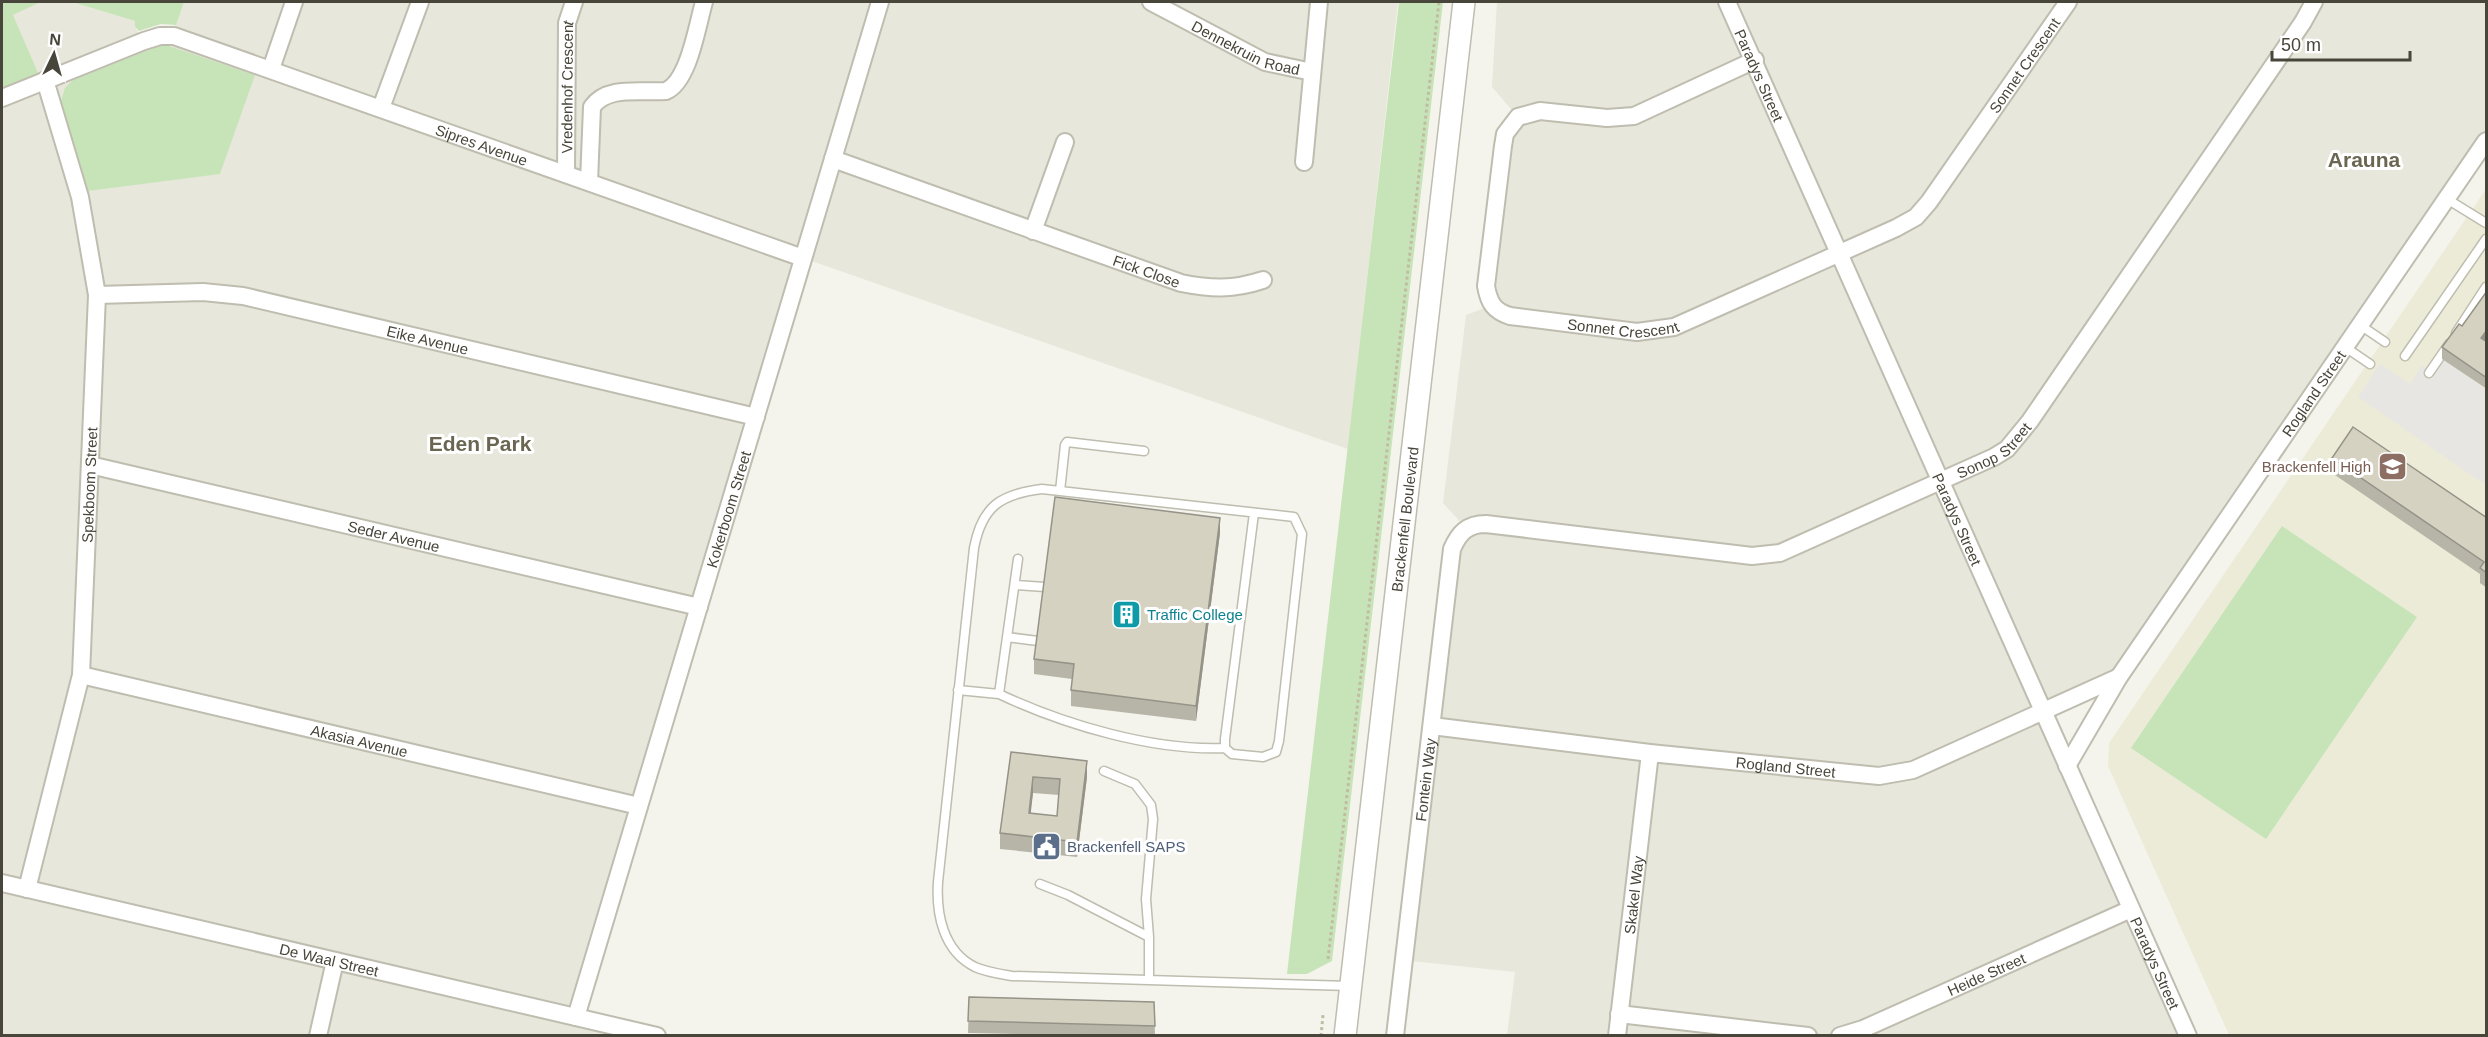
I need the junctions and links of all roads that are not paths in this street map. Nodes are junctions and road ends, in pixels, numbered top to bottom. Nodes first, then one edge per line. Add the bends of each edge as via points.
1 (294, 2) edge
2 (420, 2) edge
3 (574, 2) edge
4 (704, 2) edge
5 (880, 2) edge
6 (1151, 2) edge
7 (1319, 2) edge
8 (1464, 2) edge
9 (1727, 2) edge
10 (2068, 2) edge
11 (2314, 2) edge
12 (1755, 60) junction
13 (271, 69) junction
14 (1312, 72) junction
15 (45, 80) junction
16 (2, 98) edge
17 (381, 108) junction
18 (2487, 141) edge
19 (1065, 142) dead end
20 (833, 159) junction
21 (1304, 162) dead end
22 (566, 174) junction
23 (589, 182) junction
24 (2447, 199) junction
25 (2487, 223) edge
26 (1033, 231) junction
27 (2487, 238) edge
28 (1838, 253) junction
29 (803, 258) junction
30 (1263, 280) dead end
31 (2487, 287) edge
32 (97, 295) junction
33 (2360, 325) junction
34 (2385, 342) dead end
35 (2345, 347) junction
36 (2405, 356) dead end
37 (2370, 364) dead end
38 (2429, 373) dead end
39 (756, 417) junction
40 (1144, 451) dead end
41 (90, 465) junction
42 (1941, 482) junction
43 (1060, 491) junction
44 (1254, 513) junction
45 (1467, 528) joint
46 (1018, 559) dead end
47 (1015, 585) junction
48 (1045, 587) edge
49 (699, 607) junction
50 (1007, 637) junction
51 (1038, 641) edge
52 (81, 675) junction
53 (2119, 677) junction
54 (958, 690) junction
55 (999, 694) junction
56 (2043, 710) junction
57 (1432, 726) junction
58 (1225, 747) junction
59 (1650, 753) junction
60 (2067, 766) junction
61 (1104, 771) dead end
62 (639, 806) junction
63 (2, 883) edge
64 (1040, 884) dead end
65 (27, 889) junction
66 (2131, 909) junction
67 (1149, 937) junction
68 (335, 961) junction
69 (1149, 980) junction
70 (1351, 986) junction
71 (1619, 1014) junction
72 (576, 1017) junction
73 (318, 1035) edge
74 (657, 1035) edge
75 (1345, 1035) edge
76 (1395, 1035) edge
77 (1617, 1035) edge
78 (1808, 1035) edge
79 (1840, 1035) edge
80 (2188, 1035) edge

1 - 13 street
2 - 17 street
3 - 22 street, Vredenhof Crescent via 567,23
4 - 23 street, Vredenhof Crescent via 683,75 673,88 606,93 592,107
5 - 20 street, Kokerboom Street
6 - 14 street, Dennekruin Road via 1265,62
7 - 14 street, Dennekruin Road
8 - 70 street, Brackenfell Boulevard
9 - 12 street, Paradys Street
10 - 28 street, Sonnet Crescent via 1916,217
11 - 42 street, Sonop Street via 2016,441 1994,457
12 - 28 street, Paradys Street
12 - 28 street, Sonnet Crescent via 1634,116 1607,118 1540,111 1518,117 1505,134 1486,286 1488,296 1497,312 1510,316 1657,332
13 - 15 street, Sipres Avenue via 191,40 160,36
13 - 17 street, Sipres Avenue
14 - 21 street, Dennekruin Road
15 - 16 street
15 - 32 street, Spekboom Street via 80,197
17 - 22 street, Sipres Avenue
18 - 24 street, Rogland Street
19 - 26 street
20 - 26 street, Fick Close
20 - 29 street, Kokerboom Street
22 - 23 street, Sipres Avenue
23 - 29 street, Sipres Avenue
24 - 25 lane
24 - 33 street, Rogland Street
26 - 30 street, Fick Close via 1181,283 1231,289
27 - 36 lane
28 - 42 street, Paradys Street
29 - 39 street, Kokerboom Street
31 - 38 lane
32 - 39 street, Eike Avenue via 203,292 243,296
32 - 41 street, Spekboom Street
33 - 34 lane
33 - 35 street, Rogland Street
35 - 37 lane
35 - 53 street, Rogland Street
39 - 49 street, Kokerboom Street
40 - 43 lane via 1068,442
41 - 49 street, Seder Avenue
41 - 52 street, Spekboom Street
42 - 45 street, Sonop Street via 1794,547 1768,554 1504,525 1476,524
42 - 56 street, Paradys Street
43 - 44 lane
43 - 54 lane via 1022,492 1004,498 990,508 981,522 974,548
44 - 58 lane
44 - 58 lane via 1294,517 1302,534 1279,741 1271,756 1237,756
45 - 57 street, Fontein Way via 1452,549
46 - 47 lane
47 - 48 lane
47 - 50 lane
49 - 62 street, Kokerboom Street
50 - 51 lane
50 - 55 lane
52 - 62 street, Akasia Avenue
52 - 65 street, Spekboom Street
53 - 56 street, Rogland Street
53 - 60 street, Rogland Street
54 - 55 lane
54 - 69 lane via 936,900 942,930 953,947 973,966 1011,976
55 - 58 lane via 1091,729 1195,749
56 - 59 street, Rogland Street via 1898,774 1856,776
56 - 60 street, Paradys Street
57 - 59 street, Rogland Street
57 - 76 street, Fontein Way
59 - 71 street, Skakel Way
60 - 66 street, Paradys Street
61 - 67 lane via 1135,784 1151,805 1146,889
62 - 72 street, Kokerboom Street
63 - 65 street, De Waal Street
64 - 67 lane
65 - 68 street, De Waal Street
66 - 79 street, Heide Street via 1863,1029
66 - 80 street, Paradys Street
67 - 69 lane
68 - 72 street, De Waal Street
68 - 73 street
69 - 70 lane
70 - 75 street, Brackenfell Boulevard
71 - 77 street, Skakel Way
71 - 78 street
72 - 74 street, De Waal Street

